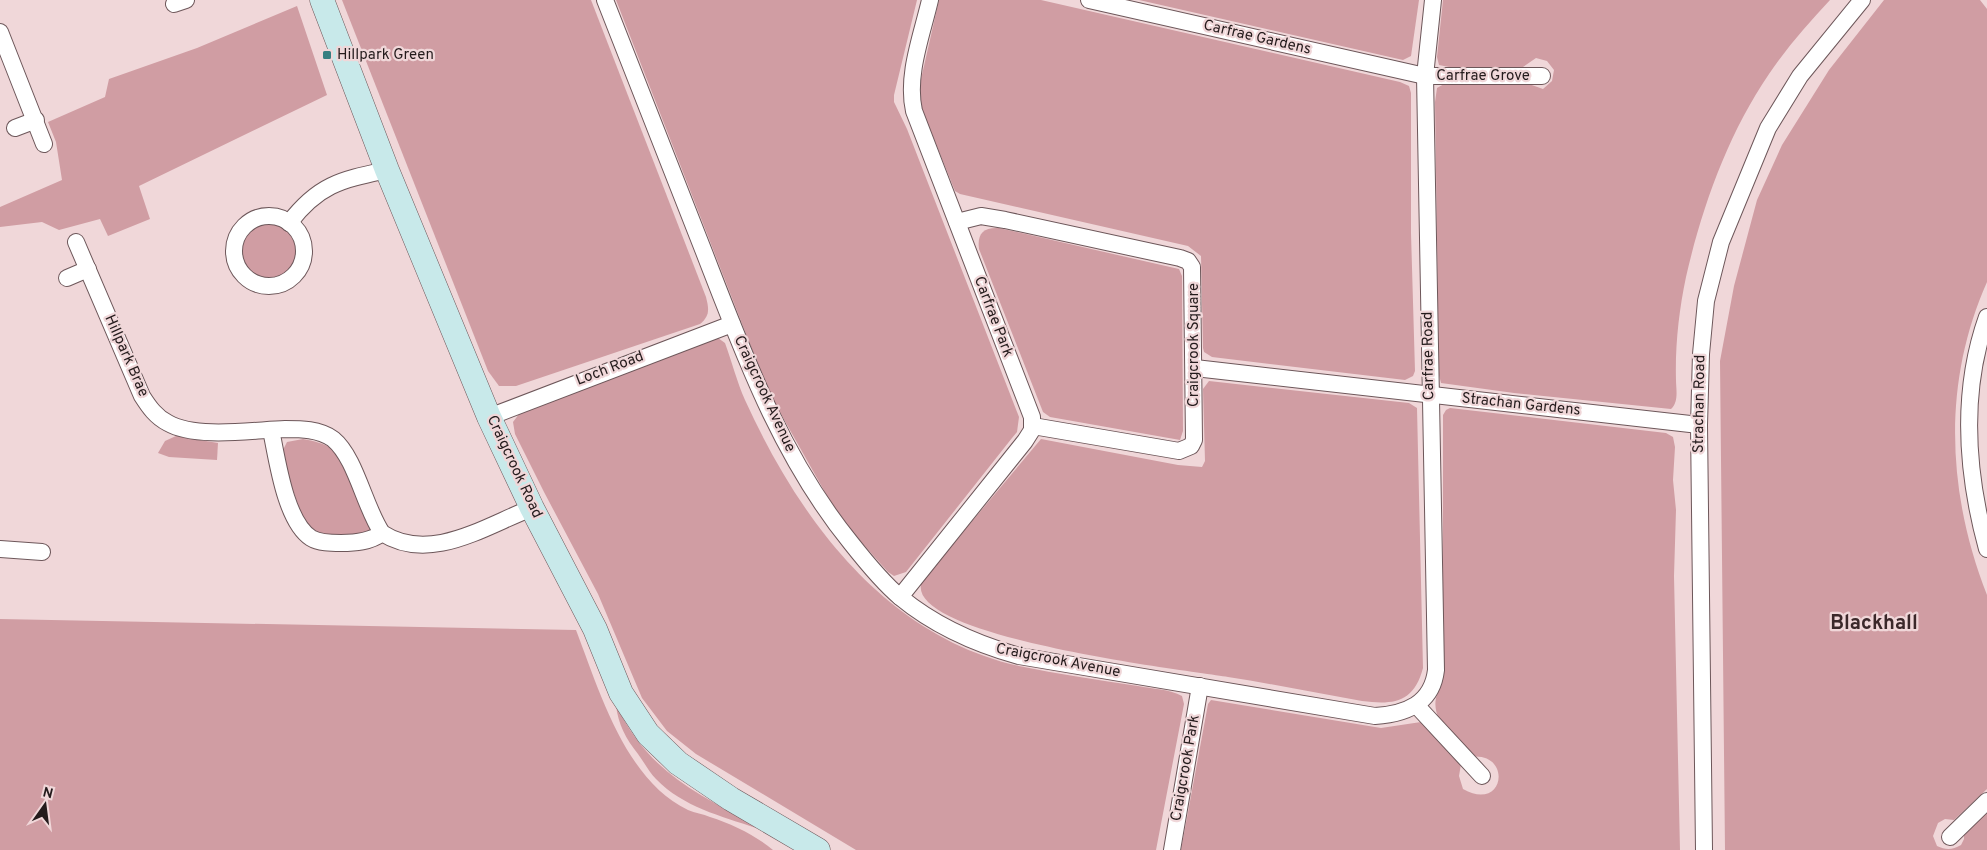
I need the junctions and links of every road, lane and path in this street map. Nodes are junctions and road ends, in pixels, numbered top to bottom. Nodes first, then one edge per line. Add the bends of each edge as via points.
1 (322, 0) edge
2 (606, 0) edge
3 (930, 0) edge
4 (1089, 0) edge
5 (1433, 0) edge
6 (1862, 0) edge
7 (0, 32) edge
8 (1425, 76) junction
9 (1542, 76) dead end
10 (36, 120) junction
11 (15, 128) dead end
12 (44, 144) dead end
13 (387, 170) junction
14 (957, 222) junction
15 (289, 223) junction
16 (76, 242) dead end
17 (88, 269) junction
18 (67, 278) dead end
19 (1987, 317) edge
20 (732, 324) junction
21 (1195, 368) junction
22 (1430, 395) junction
23 (489, 418) junction
24 (1699, 425) junction
25 (1033, 426) junction
26 (271, 430) junction
27 (532, 508) junction
28 (382, 533) junction
29 (0, 549) edge
30 (1987, 549) edge
31 (42, 552) dead end
32 (900, 597) junction
33 (1200, 686) junction
34 (1417, 706) junction
35 (1482, 776) dead end
36 (1987, 801) edge
37 (1950, 837) dead end
38 (818, 850) edge
39 (1172, 850) edge
40 (1704, 850) edge

1 - 13 street, Craigcrook Road
2 - 20 street, Craigcrook Avenue
3 - 14 street, Carfrae Park via 913,75 912,104
4 - 8 street, Carfrae Gardens
5 - 8 street, Carfrae Road
6 - 24 street, Strachan Road via 1783,102 1768,128 1731,216 1706,301
7 - 10 street
8 - 9 street, Carfrae Grove
8 - 22 street, Carfrae Road
10 - 11 street
10 - 12 street
13 - 15 street via 324,188 309,199
13 - 23 street, Craigcrook Road
14 - 21 street, Craigcrook Square via 973,217 992,217 1188,262 1193,271
14 - 25 street, Carfrae Park
15 - 15 street via 303,244 304,257 299,269 291,278 273,286 260,285 249,279 235,258 239,234 258,218 278,218
16 - 17 street, Hillpark Brae
17 - 18 street
17 - 26 street, Hillpark Brae via 142,396 156,414 174,426 193,430
19 - 30 street via 1975,360 1968,419 1972,476
20 - 23 street, Loch Road
20 - 32 street, Craigcrook Avenue via 767,409 805,478 842,532
21 - 22 street, Strachan Gardens
21 - 25 street, Craigcrook Square via 1194,440 1184,451
22 - 24 street, Strachan Gardens
22 - 34 street, Carfrae Road via 1436,670 1429,691
23 - 27 street, Craigcrook Road
24 - 40 street, Strachan Road
25 - 32 street via 1025,441
26 - 28 street, Hillpark Brae via 308,430 324,434 336,443 349,459
26 - 28 street via 293,514 306,534 315,540 338,543 361,542
27 - 28 street via 439,545 413,546
27 - 38 street, Craigcrook Road via 595,629 621,693 648,734 694,776
29 - 31 street
32 - 33 street, Craigcrook Avenue via 955,633 1004,652
33 - 34 street, Craigcrook Avenue via 1361,714 1389,714
33 - 39 street, Craigcrook Park
34 - 35 street
36 - 37 street

